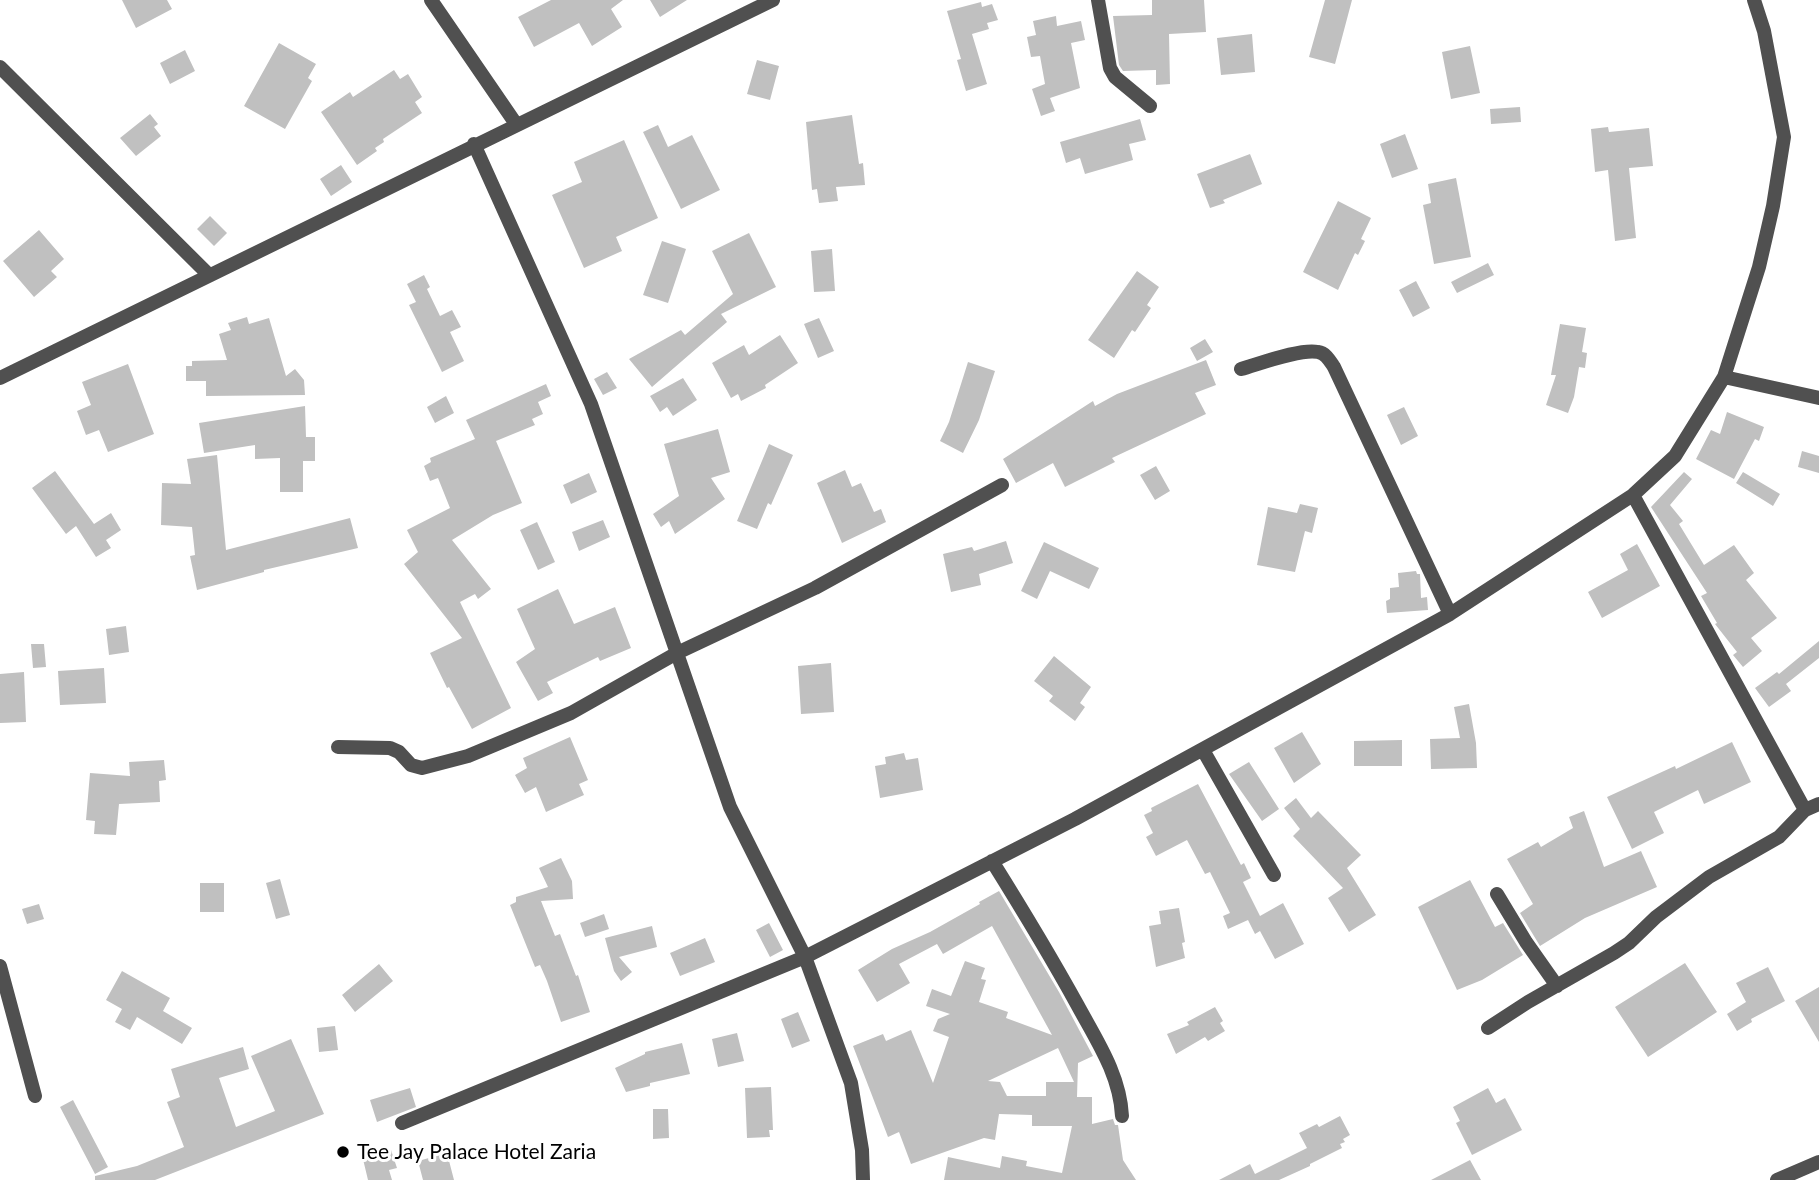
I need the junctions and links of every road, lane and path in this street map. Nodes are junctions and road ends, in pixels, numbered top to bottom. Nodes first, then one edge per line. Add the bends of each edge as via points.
1 (431, 0) edge
2 (773, 0) edge
3 (1098, 0) edge
4 (1754, 0) edge
5 (0, 67) edge
6 (1150, 106) dead end
7 (516, 124) junction
8 (474, 144) junction
9 (209, 275) junction
10 (1241, 369) dead end
11 (1724, 377) junction
12 (0, 378) edge
13 (1819, 398) edge
14 (1002, 485) dead end
15 (1633, 495) junction
16 (1450, 614) junction
17 (677, 653) junction
18 (338, 747) dead end
19 (1203, 750) junction
20 (1812, 807) edge
21 (992, 861) junction
22 (1274, 875) dead end
23 (1497, 894) dead end
24 (805, 957) junction
25 (0, 966) edge
26 (1557, 986) junction
27 (1488, 1028) dead end
28 (34, 1096) dead end
29 (1122, 1116) dead end
30 (402, 1123) dead end
31 (1819, 1161) edge
32 (863, 1180) edge
33 (1777, 1180) edge

1 - 7 street
2 - 7 street
3 - 6 street via 1110,68
4 - 11 street via 1784,137 1759,267
5 - 9 street
7 - 8 street
8 - 9 street
8 - 17 street via 591,404
9 - 12 street
10 - 16 street via 1292,354 1317,351 1326,355
11 - 13 street
11 - 15 street via 1675,456
14 - 17 street via 815,588
15 - 16 street
15 - 20 street
16 - 19 street
17 - 18 street via 571,713 468,757 422,768 390,748
17 - 24 street via 730,807
19 - 21 street
19 - 22 street
20 - 26 street via 1779,837 1727,865 1656,916 1629,943
21 - 24 street
21 - 29 street via 1109,1063
23 - 26 street
24 - 30 street
24 - 32 street via 851,1083
25 - 28 street
26 - 27 street
31 - 33 street

